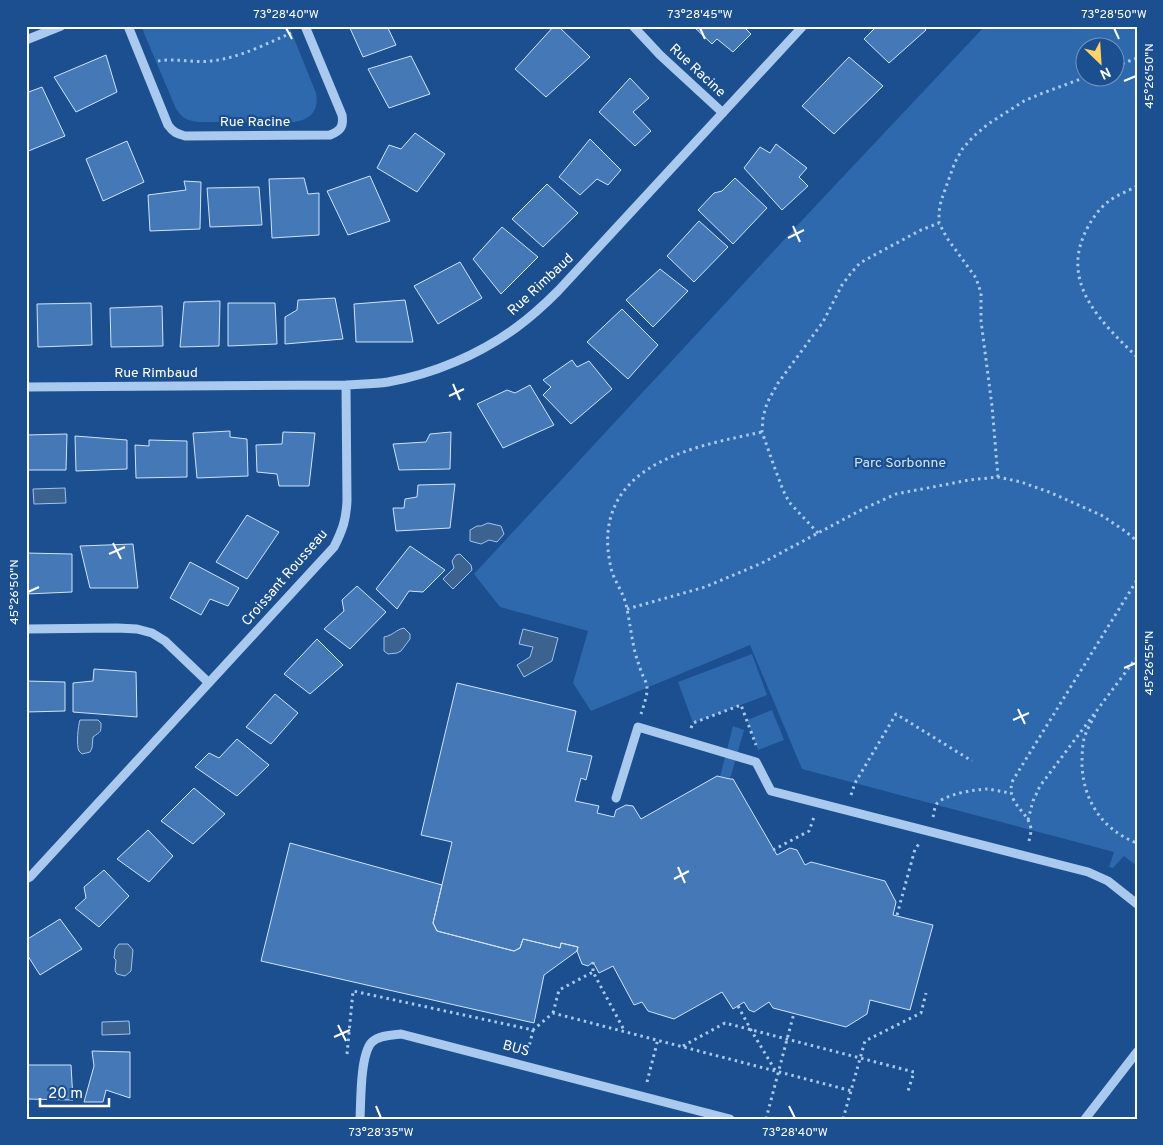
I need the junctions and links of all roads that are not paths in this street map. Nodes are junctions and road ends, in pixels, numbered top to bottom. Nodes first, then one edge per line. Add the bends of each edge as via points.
1 (61, 26) edge
2 (128, 26) edge
3 (633, 26) edge
4 (804, 26) edge
5 (306, 27) edge
6 (26, 40) edge
7 (722, 113) junction
8 (346, 385) junction
9 (26, 387) edge
10 (26, 628) edge
11 (209, 683) junction
12 (616, 798) dead end
13 (26, 879) edge
14 (1137, 904) edge
15 (1137, 1052) edge
16 (360, 1119) edge
17 (730, 1119) edge
18 (1085, 1119) edge

1 - 6 street
2 - 5 street, Rue Racine via 168,125 179,135 330,135 342,128 342,116
3 - 7 street, Rue Racine
4 - 7 street, Rue Rimbaud
7 - 8 street, Rue Rimbaud via 558,291 517,327 494,342 427,372 387,382
8 - 9 street, Rue Rimbaud
8 - 11 street, Croissant Rousseau via 348,500 343,530 334,546
10 - 11 street via 136,628 165,641
11 - 13 street, Croissant Rousseau
12 - 14 street via 638,727 756,762 771,791 1088,872 1108,881
15 - 18 street
16 - 17 street, BUS via 367,1050 382,1036 401,1034

